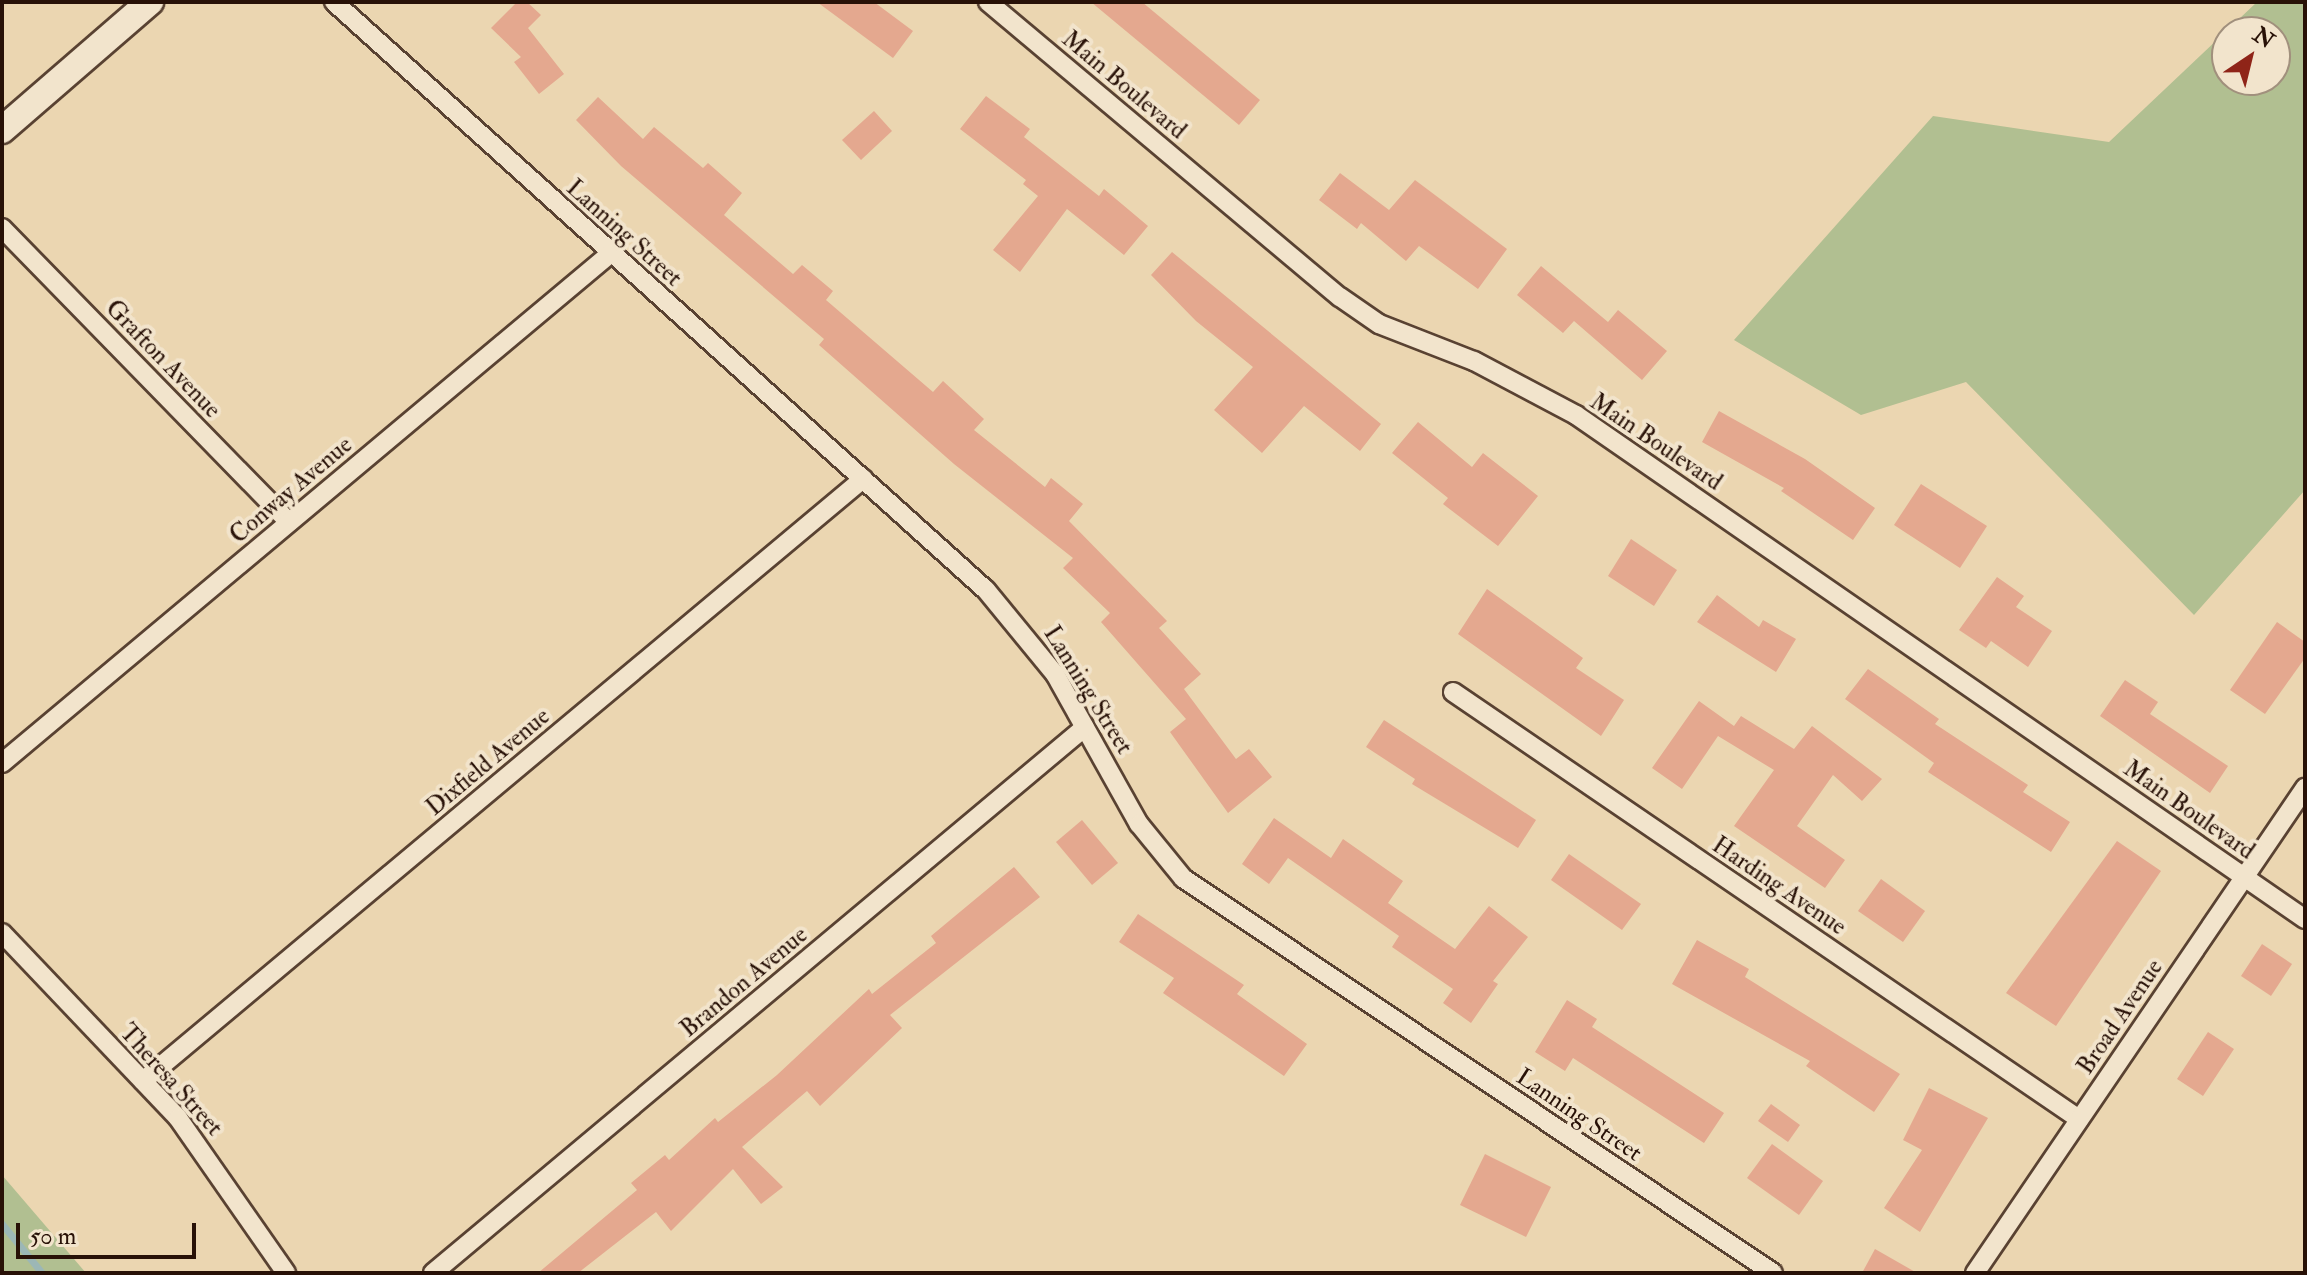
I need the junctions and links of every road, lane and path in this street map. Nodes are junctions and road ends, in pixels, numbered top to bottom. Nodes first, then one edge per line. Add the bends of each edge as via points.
1 (150, 2) edge
2 (334, 2) edge
3 (988, 2) edge
4 (2, 130) edge
5 (2, 228) edge
6 (610, 254) junction
7 (863, 479) junction
8 (289, 522) junction
9 (1453, 692) dead end
10 (1085, 727) junction
11 (2, 763) edge
12 (2305, 788) edge
13 (2244, 878) junction
14 (2305, 919) edge
15 (2, 933) edge
16 (143, 1081) junction
17 (2079, 1119) junction
18 (286, 1273) edge
19 (433, 1273) edge
20 (1773, 1273) edge
21 (1975, 1273) edge

1 - 4 street
2 - 6 street, Lanning Street
3 - 13 street, Main Boulevard via 1340,297 1379,324 1474,361 1576,415
5 - 8 street, Grafton Avenue
6 - 7 street, Lanning Street
6 - 8 street, Conway Avenue
7 - 10 street, Lanning Street via 1023,630
7 - 16 street, Dixfield Avenue
8 - 11 street, Conway Avenue
9 - 17 street, Harding Avenue
10 - 19 street, Brandon Avenue
10 - 20 street, Lanning Street via 1139,824 1183,878
12 - 13 street, Broad Avenue
13 - 14 street, Main Boulevard
13 - 17 street, Broad Avenue
15 - 16 street, Theresa Street
16 - 18 street, Theresa Street via 215,1167
17 - 21 street, Broad Avenue

